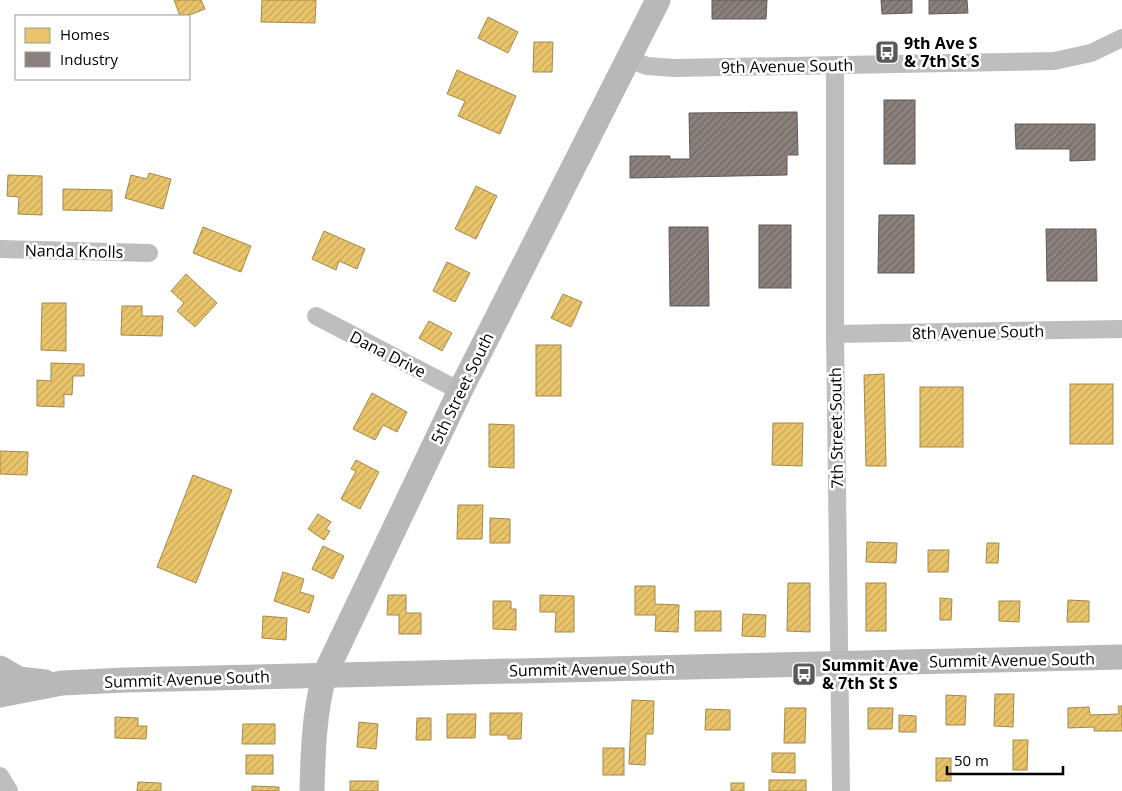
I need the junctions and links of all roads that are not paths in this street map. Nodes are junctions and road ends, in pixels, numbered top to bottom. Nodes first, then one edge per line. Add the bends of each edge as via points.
1 (658, 0) edge
2 (1122, 38) edge
3 (628, 59) junction
4 (835, 65) junction
5 (0, 249) edge
6 (149, 253) dead end
7 (316, 316) dead end
8 (1122, 329) edge
9 (835, 334) junction
10 (460, 391) junction
11 (1122, 657) edge
12 (839, 663) junction
13 (0, 668) edge
14 (324, 676) junction
15 (62, 683) junction
16 (0, 695) edge
17 (0, 775) edge
18 (9, 791) edge
19 (312, 791) edge
20 (841, 791) edge

1 - 3 street, 5th Street South
2 - 4 street, 9th Avenue South via 1090,53 1054,61
3 - 4 street, 9th Avenue South via 647,66 674,68
3 - 10 street, 5th Street South
4 - 9 street, 7th Street South
5 - 6 street, Nanda Knolls
7 - 10 street, Dana Drive
8 - 9 street, 8th Avenue South
9 - 12 street, 7th Street South
10 - 14 street, 5th Street South
11 - 12 street, Summit Avenue South
12 - 14 street, Summit Avenue South
12 - 20 street, 7th Street South
13 - 15 street, Summit Avenue South via 19,679
14 - 15 street, Summit Avenue South
14 - 19 street, 5th Street South via 313,736
15 - 16 street, Summit Avenue South
17 - 18 street

